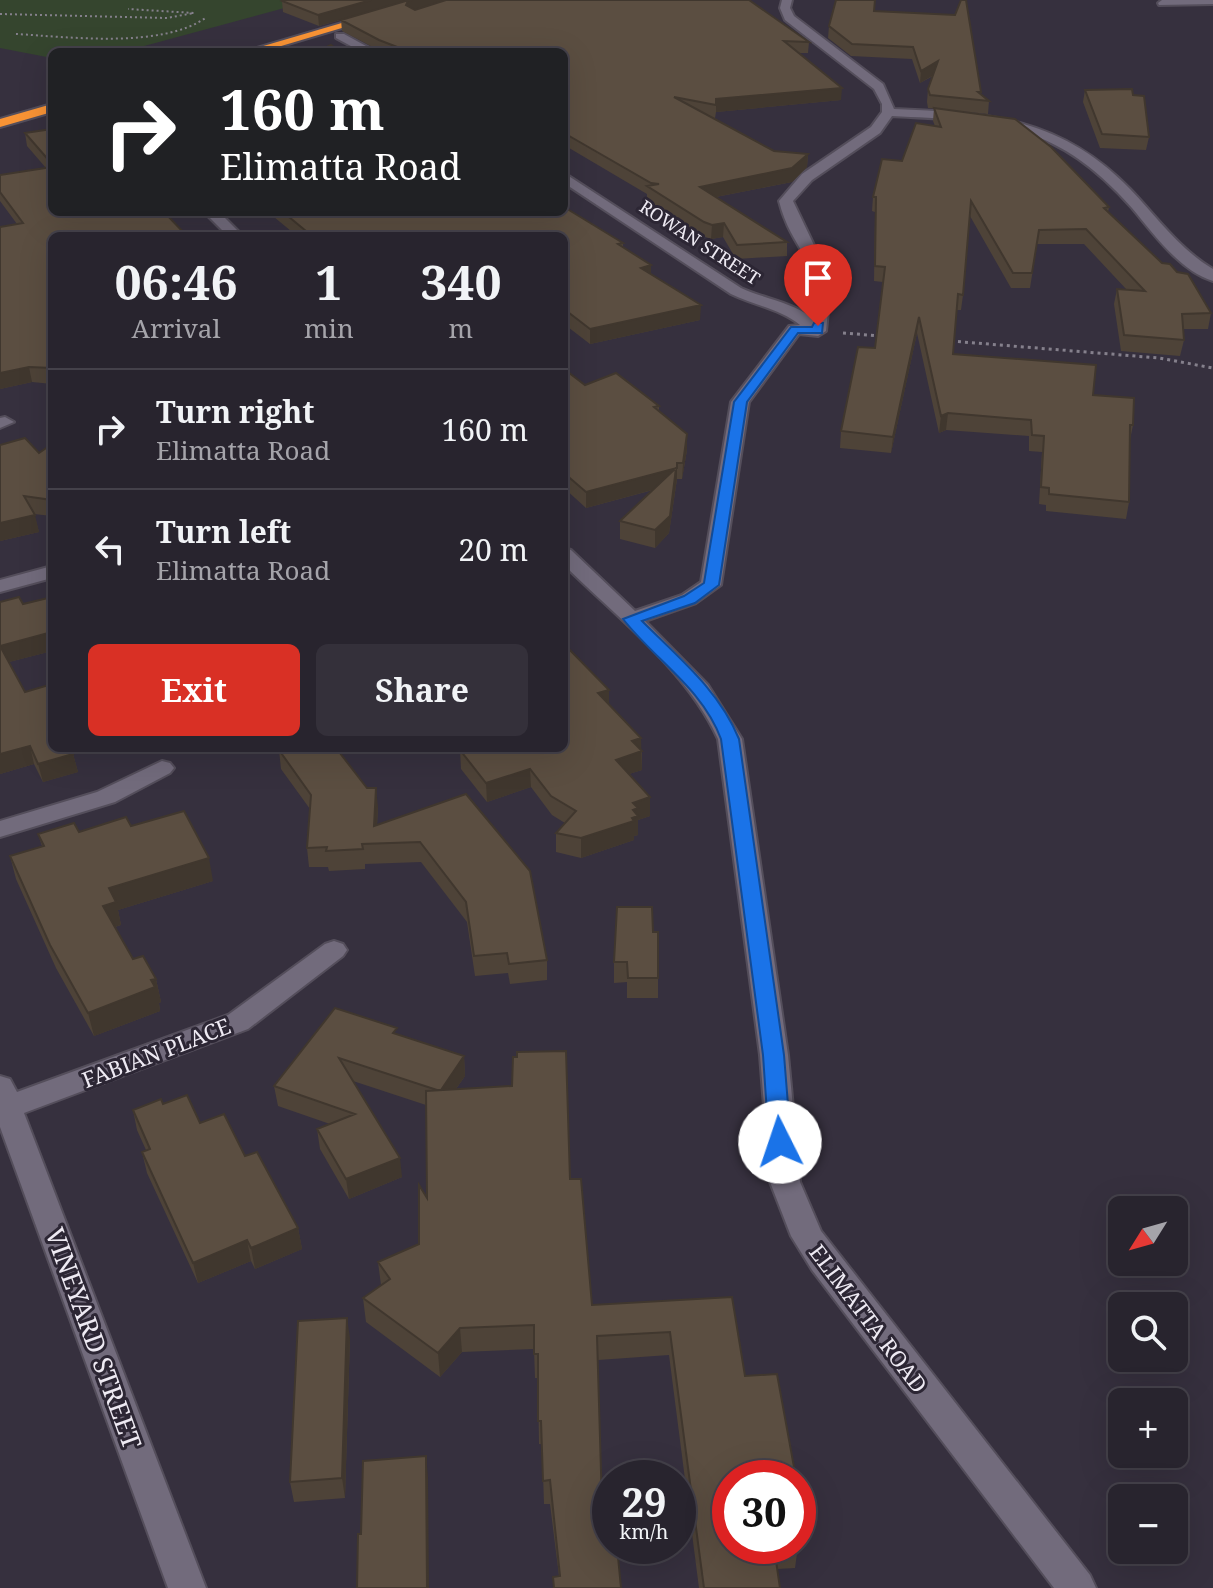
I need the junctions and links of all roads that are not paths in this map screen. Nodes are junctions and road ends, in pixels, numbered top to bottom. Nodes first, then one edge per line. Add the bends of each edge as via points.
1 (784, 0) edge
2 (1213, 1) edge
3 (1163, 3) dead end
4 (436, 4) edge
5 (340, 36) junction
6 (265, 48) edge
7 (300, 48) edge
8 (363, 48) edge
9 (48, 109) edge
10 (888, 112) junction
11 (48, 122) edge
12 (0, 123) edge
13 (0, 136) edge
14 (568, 180) edge
15 (215, 216) edge
16 (232, 232) edge
17 (1213, 276) edge
18 (818, 331) junction
19 (568, 558) edge
20 (48, 573) edge
21 (0, 586) edge
22 (631, 619) junction
23 (162, 768) dead end
24 (0, 829) edge
25 (334, 950) dead end
26 (4, 1097) edge
27 (187, 1588) edge
28 (1077, 1588) edge

1 - 10 street via 789,18 879,87
2 - 3 street
4 - 5 highway
4 - 6 highway
5 - 7 highway
5 - 8 street
9 - 12 highway
10 - 17 street via 1004,119 1045,132 1092,160 1187,260
10 - 18 street via 876,130 807,177 786,201 824,285
11 - 13 highway
14 - 18 street, ROWAN STREET via 736,291 793,311
15 - 16 street
18 - 22 street via 795,329 740,402 711,585 689,599
19 - 22 street, ELIMATTA ROAD
20 - 21 street
22 - 28 street, ELIMATTA ROAD via 705,693 730,739 774,1055 785,1182 794,1208 823,1261
23 - 24 street via 106,797
25 - 26 street, FABIAN PLACE via 238,1022
26 - 27 street, VINEYARD STREET

